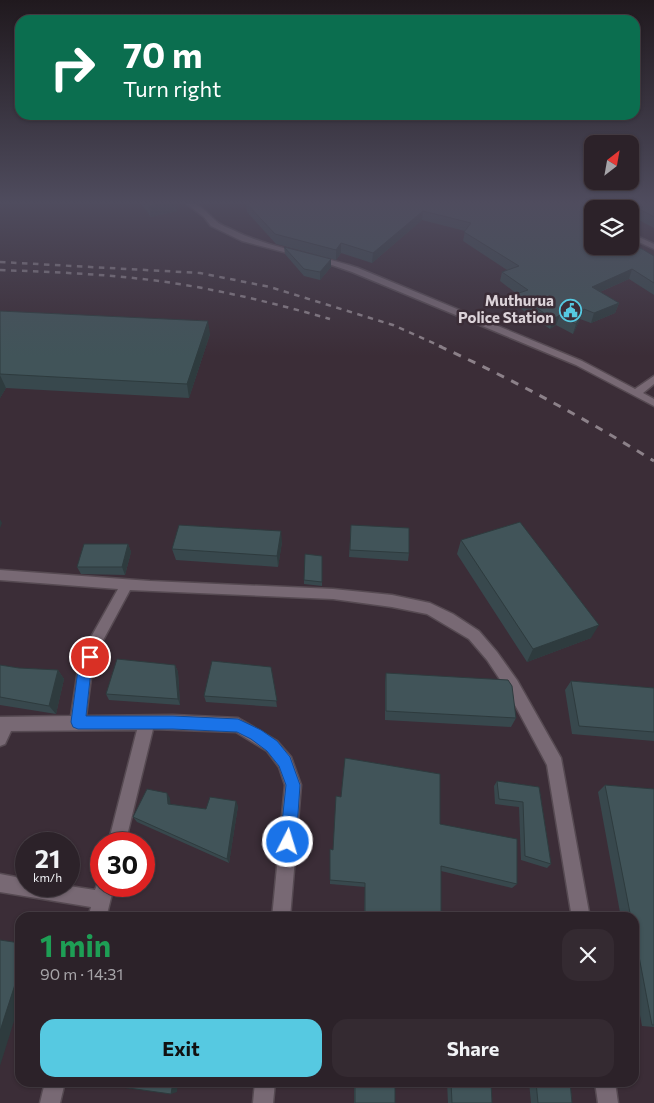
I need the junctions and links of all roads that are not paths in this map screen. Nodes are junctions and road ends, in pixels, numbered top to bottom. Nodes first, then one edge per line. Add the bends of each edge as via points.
1 (300, 253) edge
2 (654, 380) edge
3 (636, 392) junction
4 (654, 403) edge
5 (0, 575) edge
6 (127, 584) junction
7 (78, 722) junction
8 (147, 722) junction
9 (3, 724) edge
10 (0, 739) edge
11 (119, 832) edge
12 (0, 883) edge
13 (90, 892) edge
14 (102, 897) edge
15 (98, 912) edge
16 (282, 912) edge
17 (580, 912) edge
18 (54, 1087) edge
19 (265, 1087) edge
20 (606, 1087) edge
21 (50, 1103) edge
22 (263, 1103) edge
23 (608, 1103) edge

1 - 3 street via 355,270 530,342
2 - 3 street
3 - 4 street
5 - 6 street
6 - 7 street via 95,643 85,670
6 - 17 street via 333,594 392,601 430,609 474,635 512,685 555,763
7 - 8 street
7 - 9 street
8 - 11 street
8 - 16 street via 238,725 272,746 285,762 293,785
9 - 10 street
12 - 13 street
14 - 15 street
18 - 21 street
19 - 22 street
20 - 23 street

